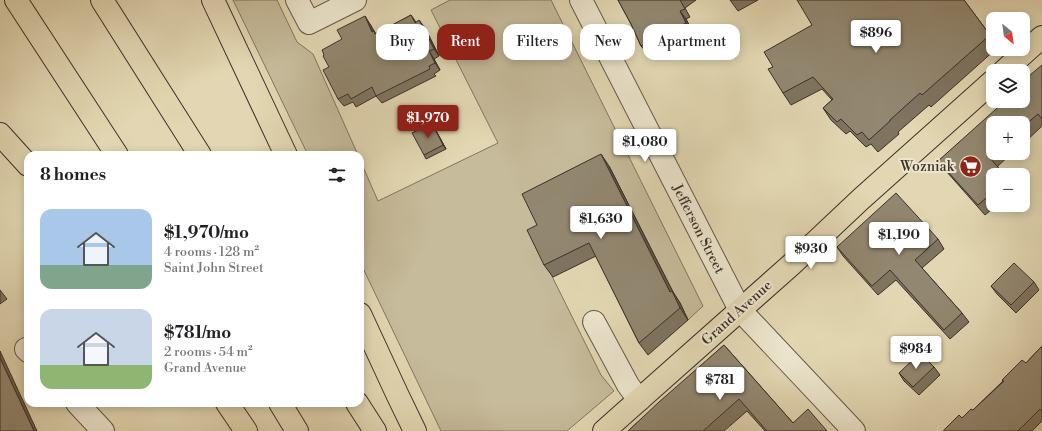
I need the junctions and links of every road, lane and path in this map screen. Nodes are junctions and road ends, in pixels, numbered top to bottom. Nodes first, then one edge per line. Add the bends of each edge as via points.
1 (16, 0) edge
2 (102, 0) edge
3 (213, 0) edge
4 (297, 0) edge
5 (355, 0) edge
6 (581, 0) edge
7 (1042, 37) edge
8 (1012, 64) edge
9 (986, 87) edge
10 (0, 134) edge
11 (114, 151) edge
12 (197, 151) edge
13 (284, 151) edge
14 (24, 161) edge
15 (740, 310) junction
16 (594, 322) dead end
17 (364, 323) edge
18 (639, 400) junction
19 (81, 407) edge
20 (230, 407) edge
21 (282, 407) edge
22 (360, 407) edge
23 (103, 431) edge
24 (246, 431) edge
25 (297, 431) edge
26 (375, 431) edge
27 (416, 431) edge
28 (604, 431) edge
29 (854, 431) edge

1 - 11 main road
2 - 12 main road
3 - 13 main road
4 - 5 street via 308,23
6 - 15 street, Jefferson Street
7 - 8 main road
9 - 15 main road, Grand Avenue
10 - 14 main road
15 - 18 main road, Grand Avenue
15 - 29 street, Jefferson Street
16 - 18 street via 628,385
17 - 27 main road
18 - 28 main road, Grand Avenue
19 - 23 street
20 - 24 main road
21 - 25 main road
22 - 26 main road

